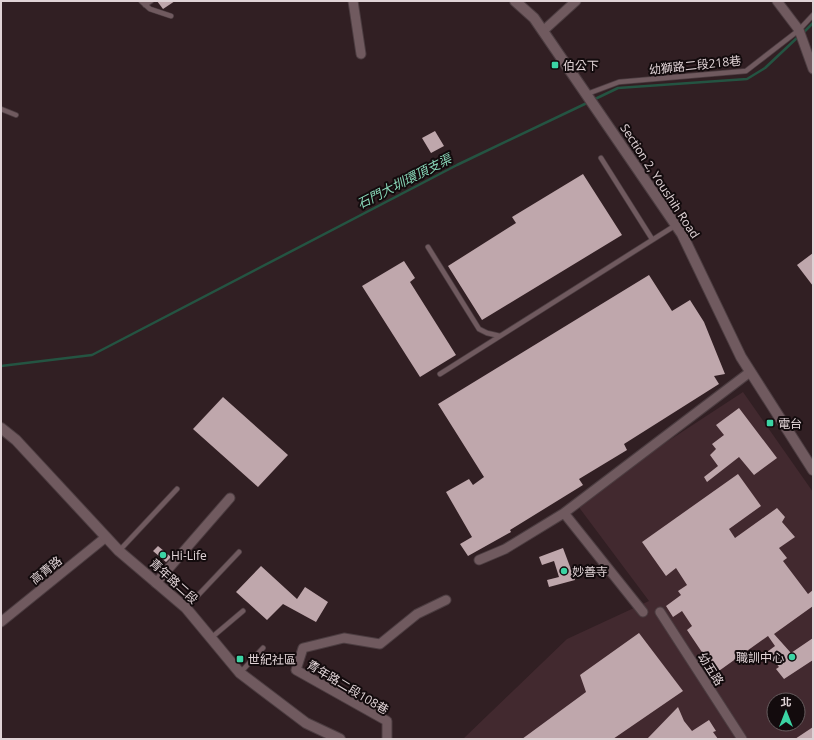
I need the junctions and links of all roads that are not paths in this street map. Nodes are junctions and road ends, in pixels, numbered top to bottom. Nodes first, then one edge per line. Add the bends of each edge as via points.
1 (141, 1) edge
2 (151, 1) edge
3 (353, 1) edge
4 (515, 1) edge
5 (576, 1) edge
6 (777, 1) edge
7 (145, 5) junction
8 (813, 15) edge
9 (171, 16) dead end
10 (543, 31) junction
11 (800, 34) junction
12 (361, 54) dead end
13 (813, 68) edge
14 (587, 94) junction
15 (1, 110) edge
16 (16, 115) dead end
17 (601, 158) dead end
18 (676, 225) junction
19 (652, 239) junction
20 (428, 248) dead end
21 (500, 336) junction
22 (750, 372) junction
23 (440, 374) dead end
24 (1, 428) edge
25 (813, 470) edge
26 (177, 490) dead end
27 (230, 498) dead end
28 (564, 513) junction
29 (106, 537) junction
30 (120, 551) junction
31 (239, 552) dead end
32 (479, 560) dead end
33 (156, 583) junction
34 (446, 600) dead end
35 (186, 608) junction
36 (243, 611) dead end
37 (643, 612) dead end
38 (660, 612) dead end
39 (1, 622) edge
40 (211, 638) junction
41 (263, 648) dead end
42 (240, 673) junction
43 (340, 739) edge
44 (387, 739) edge
45 (742, 739) edge

1 - 7 lane
2 - 7 lane
3 - 12 street
4 - 10 street, Section 2, Youshih Road via 534,18
5 - 10 street
6 - 11 street
7 - 9 lane
8 - 11 lane, 幼獅路二段218巷
10 - 14 street, Section 2, Youshih Road
11 - 13 street
11 - 14 lane, 幼獅路二段218巷 via 746,71 619,82
14 - 18 street, Section 2, Youshih Road
15 - 16 lane
17 - 19 lane
18 - 19 lane
18 - 22 street, Section 2, Youshih Road
19 - 21 lane
20 - 21 lane via 479,329
21 - 23 lane
22 - 25 street, Section 2, Youshih Road
22 - 28 street
24 - 29 street, 青年路二段 via 16,440
26 - 30 lane
27 - 33 street
28 - 32 street via 505,549
28 - 37 street
29 - 30 street, 青年路二段
29 - 39 street, 高青路
30 - 33 street, 青年路二段
31 - 35 lane
33 - 35 street, 青年路二段
34 - 44 street, 青年路二段108巷 via 417,614 380,644 344,638 303,648 296,670 387,722
35 - 40 street, 青年路二段
36 - 40 lane
38 - 45 street, 幼五路
40 - 42 street, 青年路二段
41 - 42 lane
42 - 43 street, 青年路二段 via 306,723

